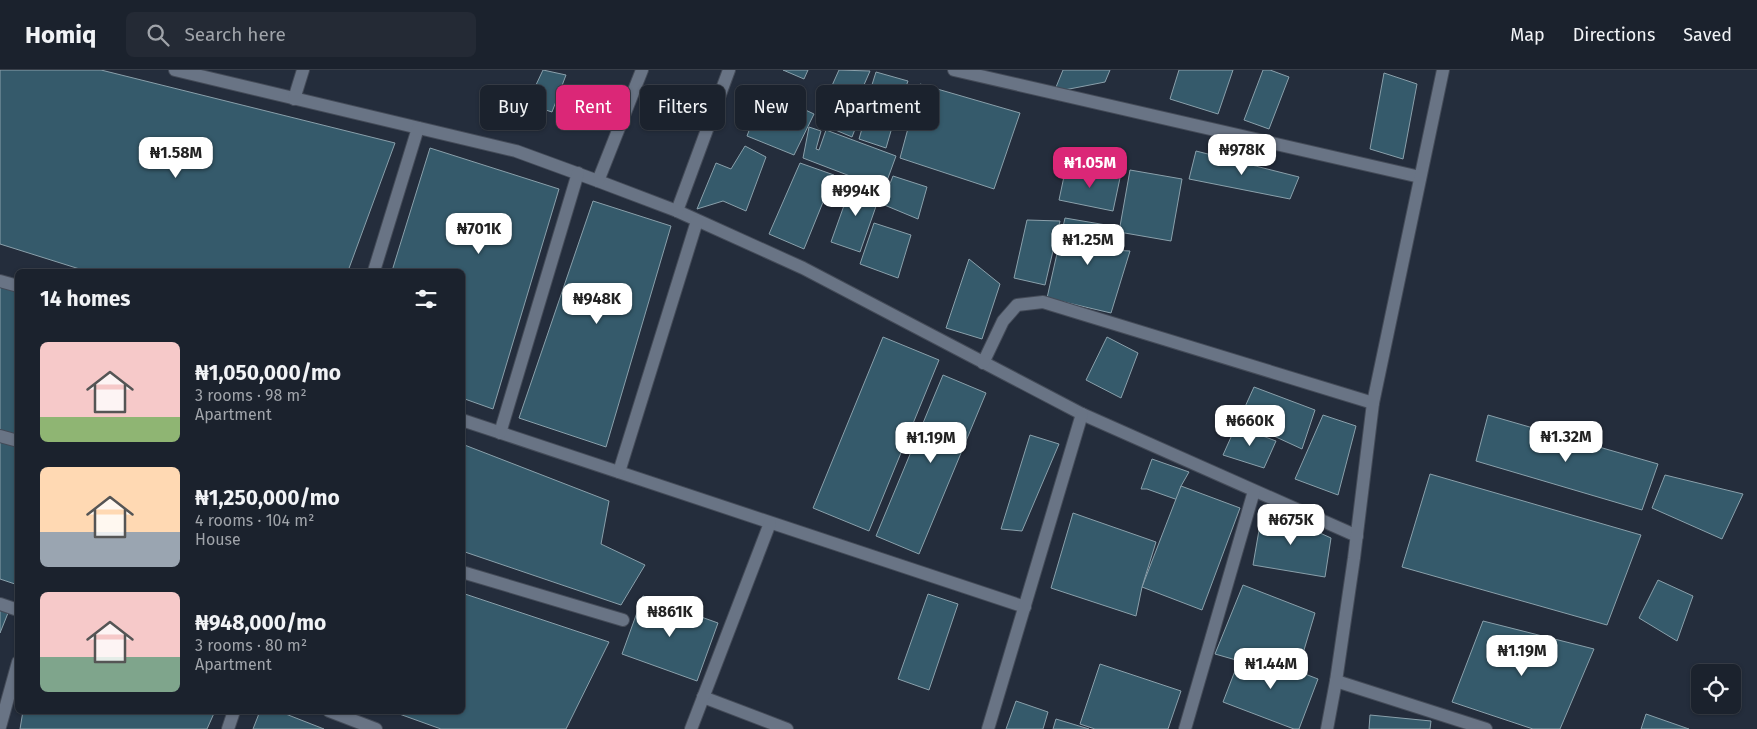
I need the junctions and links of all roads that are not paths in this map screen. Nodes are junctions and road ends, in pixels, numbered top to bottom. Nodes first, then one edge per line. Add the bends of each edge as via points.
1 (175, 70) edge
2 (303, 70) edge
3 (642, 70) edge
4 (729, 70) edge
5 (954, 70) edge
6 (1443, 70) edge
7 (294, 99) junction
8 (418, 128) junction
9 (578, 173) junction
10 (1420, 177) junction
11 (598, 180) junction
12 (677, 211) junction
13 (697, 221) junction
14 (375, 269) edge
15 (0, 281) edge
16 (15, 285) edge
17 (983, 363) junction
18 (1373, 404) junction
19 (1082, 414) junction
20 (465, 421) edge
21 (500, 433) junction
22 (0, 436) edge
23 (15, 440) edge
24 (619, 472) junction
25 (1254, 491) junction
26 (770, 523) junction
27 (1357, 536) junction
28 (465, 573) edge
29 (0, 604) edge
30 (1025, 607) junction
31 (15, 609) edge
32 (624, 620) dead end
33 (15, 673) edge
34 (1336, 681) junction
35 (703, 697) junction
36 (233, 714) edge
37 (337, 714) edge
38 (0, 727) edge
39 (228, 729) edge
40 (376, 729) edge
41 (691, 729) edge
42 (787, 729) edge
43 (988, 729) edge
44 (1185, 729) edge
45 (1327, 729) edge
46 (1486, 729) edge

1 - 7 street
2 - 7 street
3 - 11 street
4 - 12 street
5 - 10 street
6 - 10 street
7 - 8 street
8 - 9 street via 516,151
8 - 14 street
9 - 11 street
9 - 21 street
10 - 18 street
11 - 12 street
12 - 13 street
13 - 17 street via 802,268
13 - 24 street
15 - 16 street
17 - 18 street via 1003,321 1016,305 1043,302
17 - 19 street
18 - 27 street
19 - 25 street
19 - 30 street
20 - 21 street
21 - 24 street
22 - 23 street
24 - 26 street
25 - 27 street
25 - 44 street
26 - 30 street
26 - 35 street
27 - 34 street
28 - 32 street
29 - 31 street
30 - 43 street
33 - 38 street
34 - 45 street
34 - 46 street
35 - 41 street
35 - 42 street
36 - 39 street
37 - 40 street

